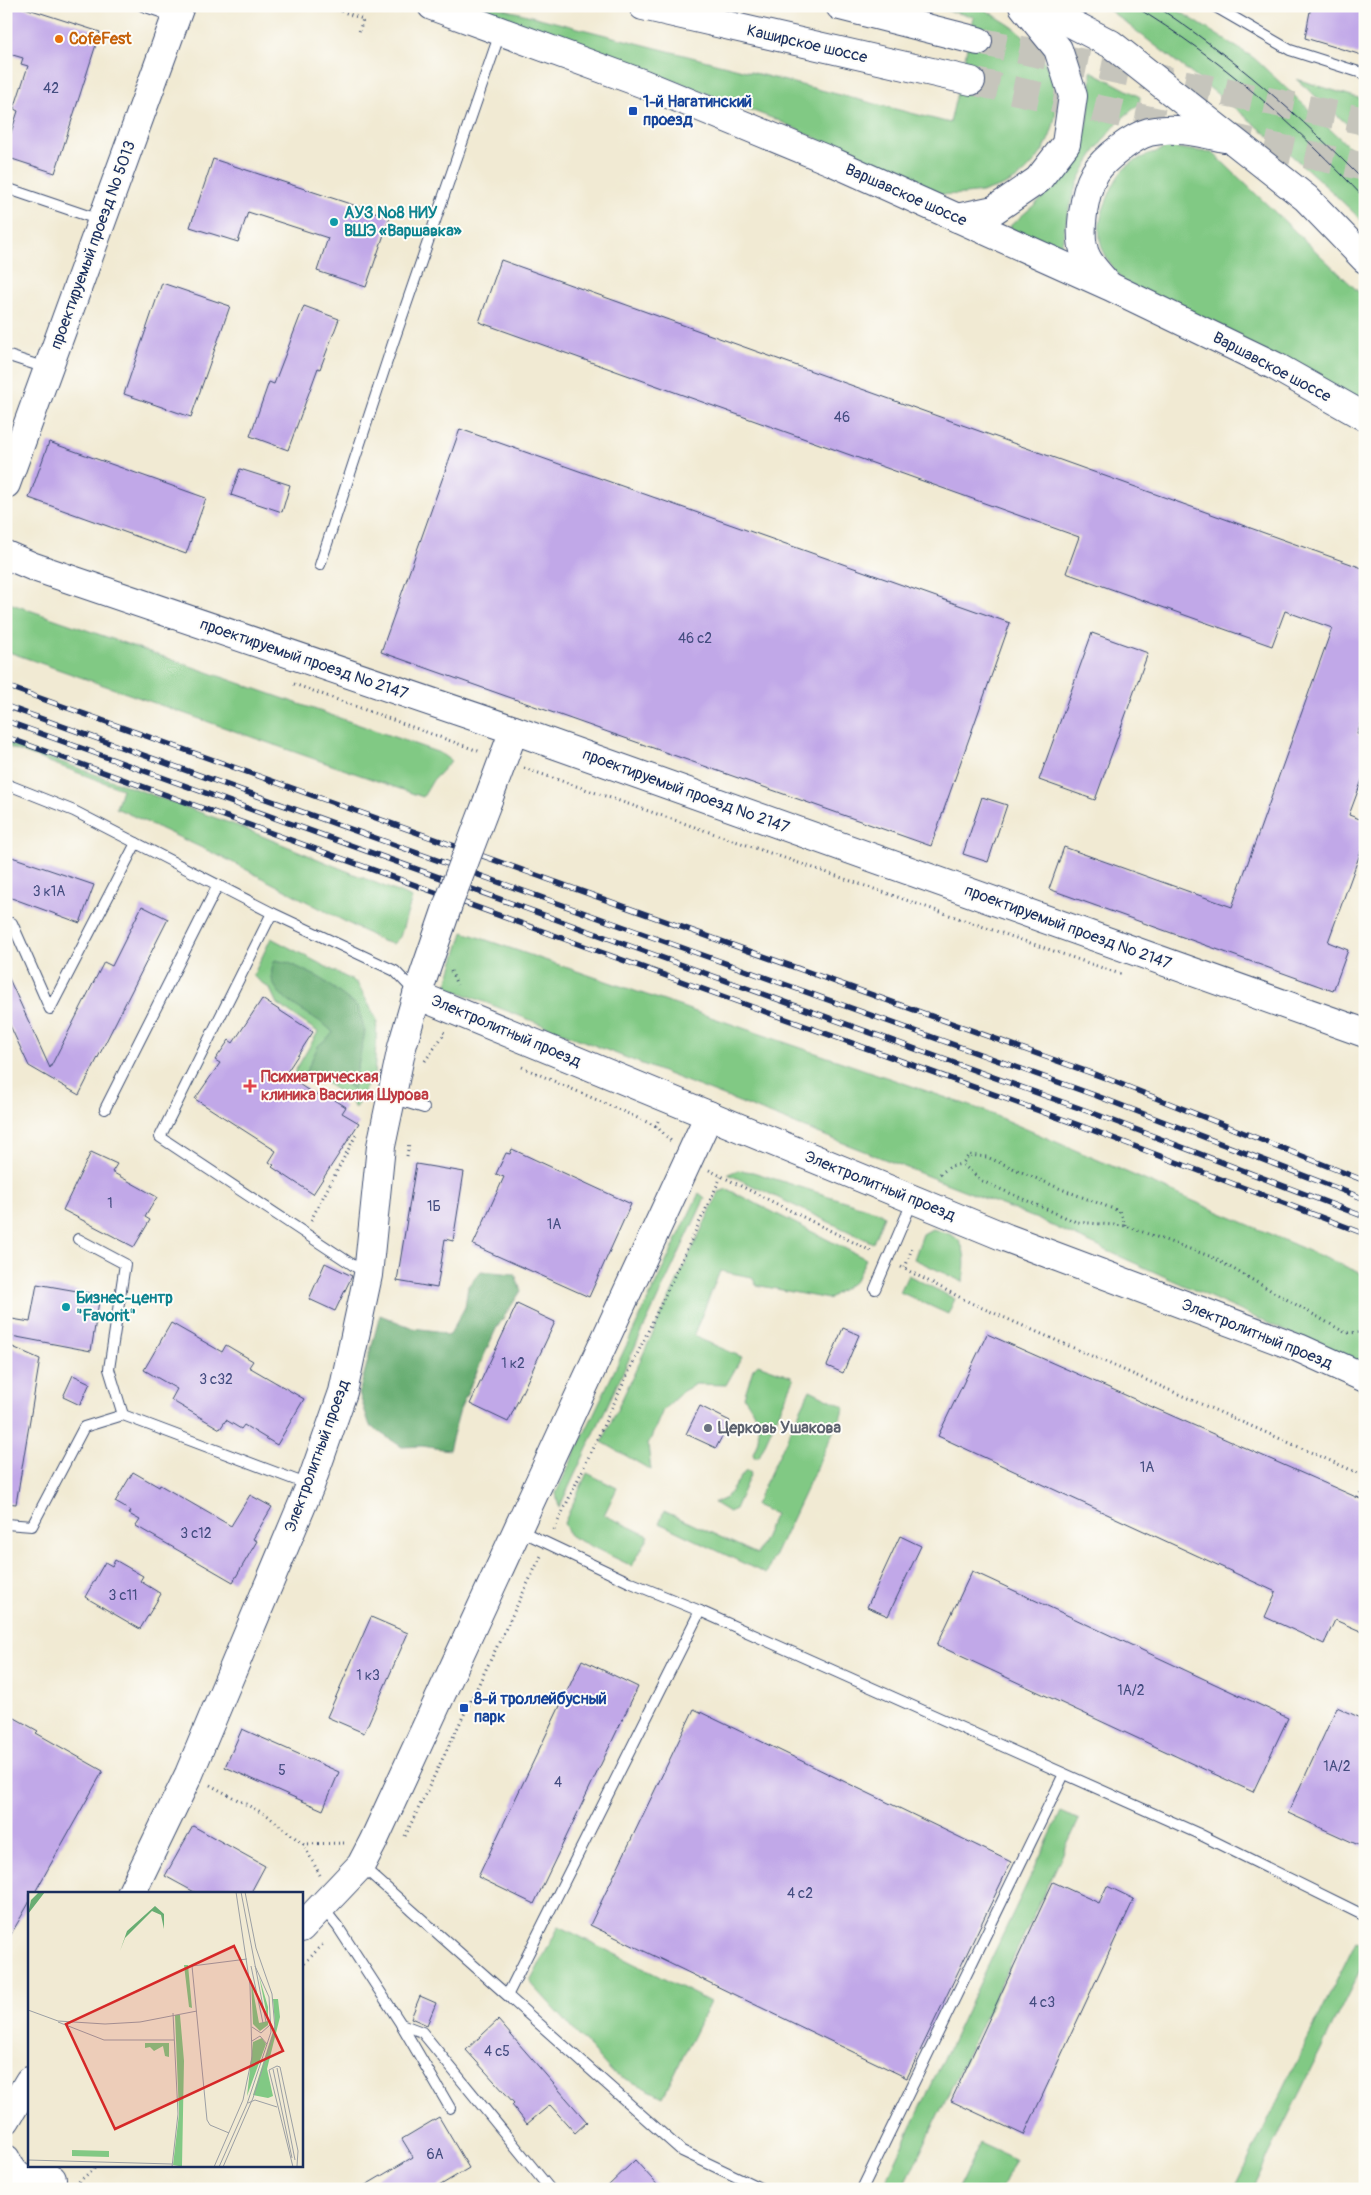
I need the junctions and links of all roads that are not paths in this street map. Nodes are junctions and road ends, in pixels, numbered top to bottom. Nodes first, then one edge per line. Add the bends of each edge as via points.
1 (144, 6) edge
2 (432, 6) edge
3 (643, 6) edge
4 (840, 6) edge
5 (1023, 6) edge
6 (1038, 6) edge
7 (1214, 6) edge
8 (178, 12) edge
9 (501, 30) junction
10 (978, 41) tunnel mouth
11 (1365, 74) edge
12 (971, 81) tunnel mouth
13 (1229, 139) junction
14 (6, 188) edge
15 (957, 218) junction
16 (103, 222) junction
17 (1365, 259) edge
18 (1109, 286) junction
19 (6, 354) edge
20 (47, 368) junction
21 (1365, 417) edge
22 (6, 484) edge
23 (6, 555) edge
24 (320, 565) dead end
25 (514, 730) junction
26 (6, 784) edge
27 (136, 843) junction
28 (218, 885) junction
29 (272, 913) junction
30 (12, 923) dead end
31 (417, 995) junction
32 (1365, 1033) edge
33 (105, 1109) dead end
34 (709, 1116) junction
35 (914, 1199) junction
36 (78, 1239) dead end
37 (368, 1275) junction
38 (875, 1289) dead end
39 (1365, 1378) edge
40 (123, 1415) junction
41 (310, 1486) junction
42 (6, 1524) edge
43 (518, 1529) junction
44 (700, 1611) junction
45 (1064, 1774) junction
46 (367, 1853) junction
47 (132, 1892) edge
48 (1365, 1916) edge
49 (330, 1917) junction
50 (302, 1928) edge
51 (508, 1994) junction
52 (401, 2024) junction
53 (28, 2083) edge
54 (450, 2108) dead end
55 (8, 2122) edge
56 (6, 2159) edge
57 (57, 2181) edge
58 (550, 2189) edge
59 (762, 2189) edge
60 (862, 2189) edge

1 - 8 lane
2 - 9 street, Варшавское шоссе
3 - 12 street, Каширское шоссе
4 - 10 street
5 - 15 street via 1058,49 1073,96 1066,144 1038,180 994,210
6 - 13 street via 1111,44
7 - 11 lane via 1290,50
8 - 16 street, проектируемый проезд № 5013
9 - 15 street, Варшавское шоссе via 644,84 833,162
9 - 24 lane
13 - 17 street via 1306,198
13 - 18 street via 1191,130 1149,132 1116,151 1095,172 1084,205 1083,234 1086,257
14 - 16 lane
15 - 18 street, Варшавское шоссе
16 - 20 street, проектируемый проезд № 5013
18 - 21 street, Варшавское шоссе via 1276,366
19 - 20 lane
20 - 22 street, проектируемый проезд № 5013
23 - 25 street, проектируемый проезд № 2147 via 34,568
25 - 31 street, bridge
25 - 32 street, проектируемый проезд № 2147
26 - 27 lane via 74,810
27 - 28 lane
27 - 30 lane via 50,1009
28 - 29 lane
28 - 33 lane
29 - 31 lane via 395,971
29 - 37 lane via 160,1137
31 - 34 street, Электролитный проезд
31 - 37 street, Электролитный проезд via 402,1047 410,1103 381,1146
34 - 35 street, Электролитный проезд
34 - 43 street
35 - 38 lane
35 - 39 street, Электролитный проезд via 1007,1238 1299,1348
36 - 40 lane via 125,1264 109,1369
37 - 41 street, Электролитный проезд via 344,1392
40 - 41 lane
40 - 42 lane via 84,1427 32,1526
41 - 47 street, Электролитный проезд via 189,1774
43 - 44 lane via 629,1582
43 - 46 street
44 - 45 lane
44 - 51 lane
45 - 48 lane via 1197,1833
45 - 60 lane
46 - 49 street
46 - 51 lane via 391,1892
49 - 50 street
49 - 52 lane
51 - 59 lane via 682,2151
52 - 54 lane
52 - 58 lane via 422,2032
53 - 55 street
56 - 57 street via 12,2172 21,2179

